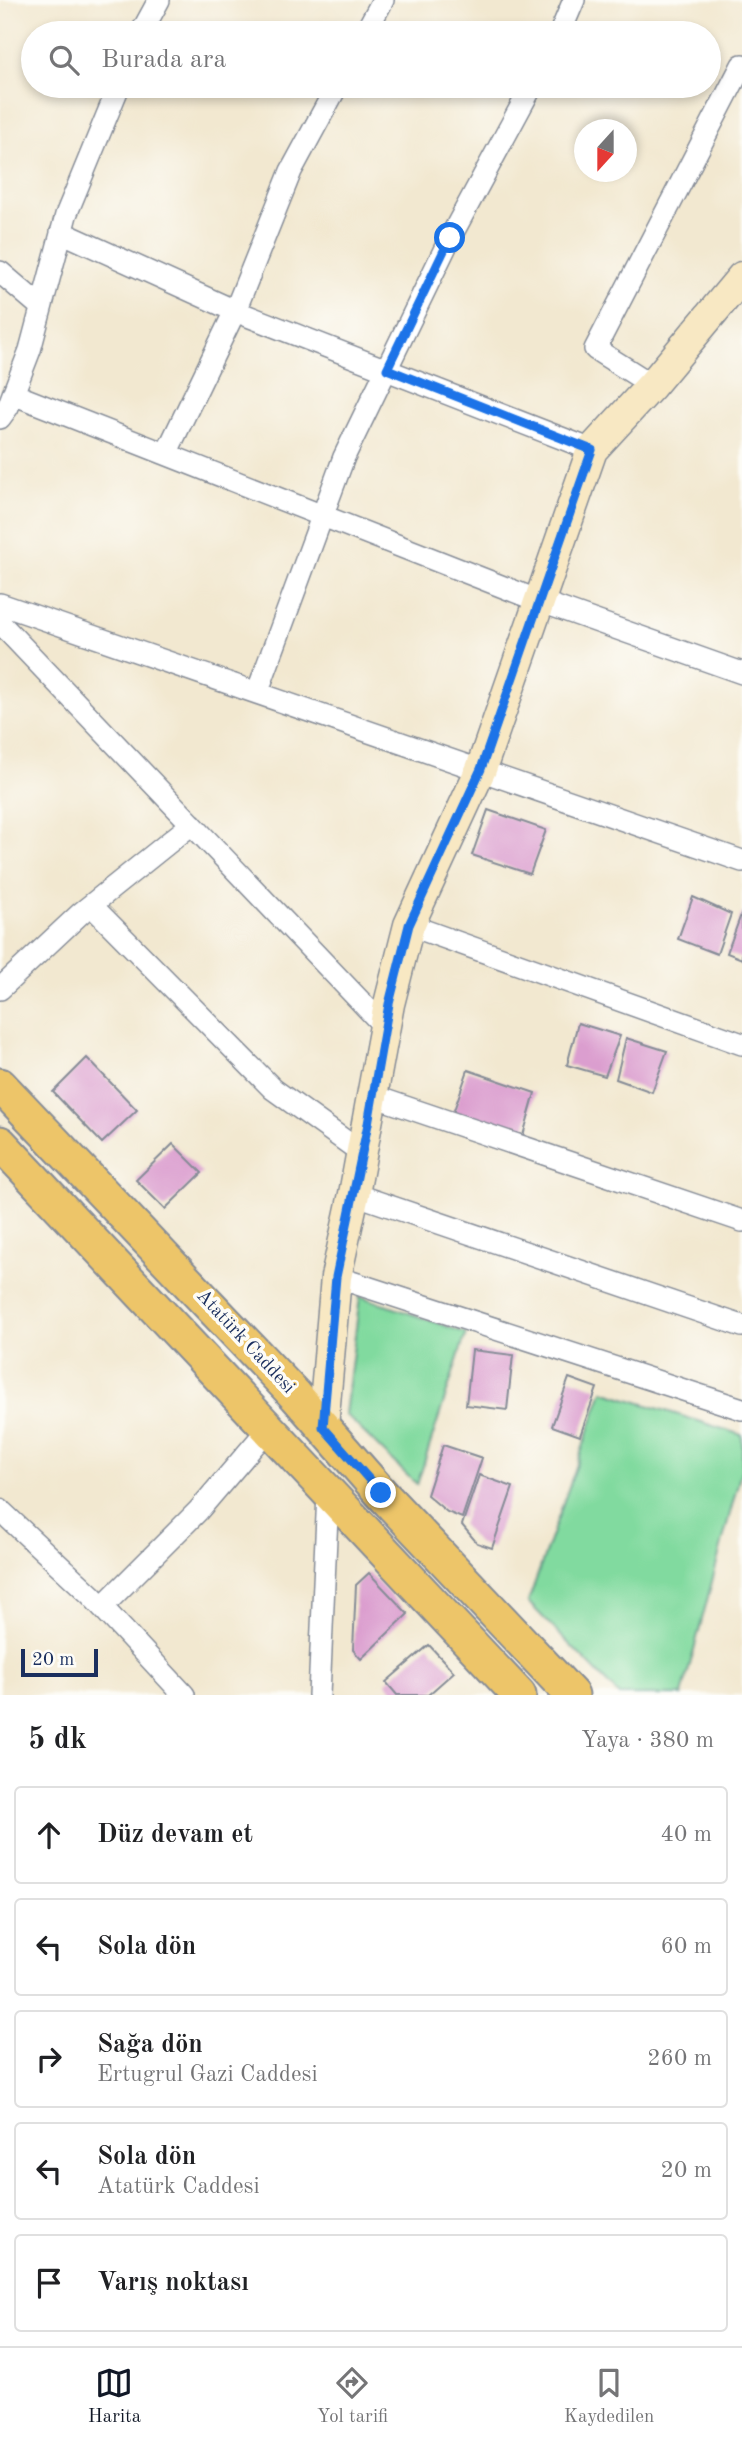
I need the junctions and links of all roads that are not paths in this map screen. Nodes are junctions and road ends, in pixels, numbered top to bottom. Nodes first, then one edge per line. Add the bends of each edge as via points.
1 (159, 0) edge
2 (383, 0) edge
3 (574, 0) edge
4 (148, 21) edge
5 (372, 21) edge
6 (565, 21) edge
7 (742, 65) edge
8 (114, 98) edge
9 (331, 98) edge
10 (526, 98) edge
11 (61, 232) junction
12 (0, 272) edge
13 (742, 277) edge
14 (41, 307) junction
15 (235, 311) junction
16 (387, 369) junction
17 (652, 385) junction
18 (13, 394) junction
19 (0, 418) edge
20 (592, 450) junction
21 (166, 454) junction
22 (321, 515) junction
23 (539, 601) junction
24 (0, 604) edge
25 (4, 635) edge
26 (742, 673) edge
27 (257, 693) junction
28 (481, 769) junction
29 (192, 824) junction
30 (742, 861) edge
31 (92, 905) junction
32 (409, 925) junction
33 (0, 989) edge
34 (385, 1027) junction
35 (742, 1044) edge
36 (0, 1085) edge
37 (373, 1096) junction
38 (0, 1143) edge
39 (362, 1153) junction
40 (354, 1194) junction
41 (742, 1221) edge
42 (336, 1277) junction
43 (742, 1326) edge
44 (742, 1409) edge
45 (323, 1427) junction
46 (268, 1429) junction
47 (328, 1493) junction
48 (0, 1510) edge
49 (102, 1607) junction
50 (184, 1695) edge
51 (319, 1695) edge
52 (519, 1695) edge
53 (572, 1695) edge

1 - 4 street
2 - 5 street
3 - 6 street
7 - 17 street via 595,349
8 - 11 street
9 - 15 street via 291,171
10 - 16 street via 450,238
11 - 14 street
11 - 15 street
12 - 14 street
13 - 17 street
14 - 18 street
15 - 16 street
15 - 21 street
16 - 20 street
16 - 22 street
17 - 20 street
18 - 19 street
18 - 21 street
20 - 23 street
21 - 22 street
22 - 23 street
22 - 27 street
23 - 26 street
23 - 28 street
24 - 27 street
25 - 29 street
27 - 28 street
28 - 30 street
28 - 32 street
29 - 31 street
29 - 34 street
31 - 33 street
31 - 39 street via 273,1089
32 - 34 street
32 - 35 street
34 - 37 street
36 - 45 main road, Atatürk Caddesi
37 - 39 street
37 - 41 street
38 - 46 main road
39 - 40 street
40 - 42 street
40 - 43 street
42 - 44 street
42 - 45 street
45 - 53 main road, Atatürk Caddesi
46 - 47 main road
46 - 49 street via 198,1511
47 - 51 street
47 - 52 main road
48 - 49 street
49 - 50 street

